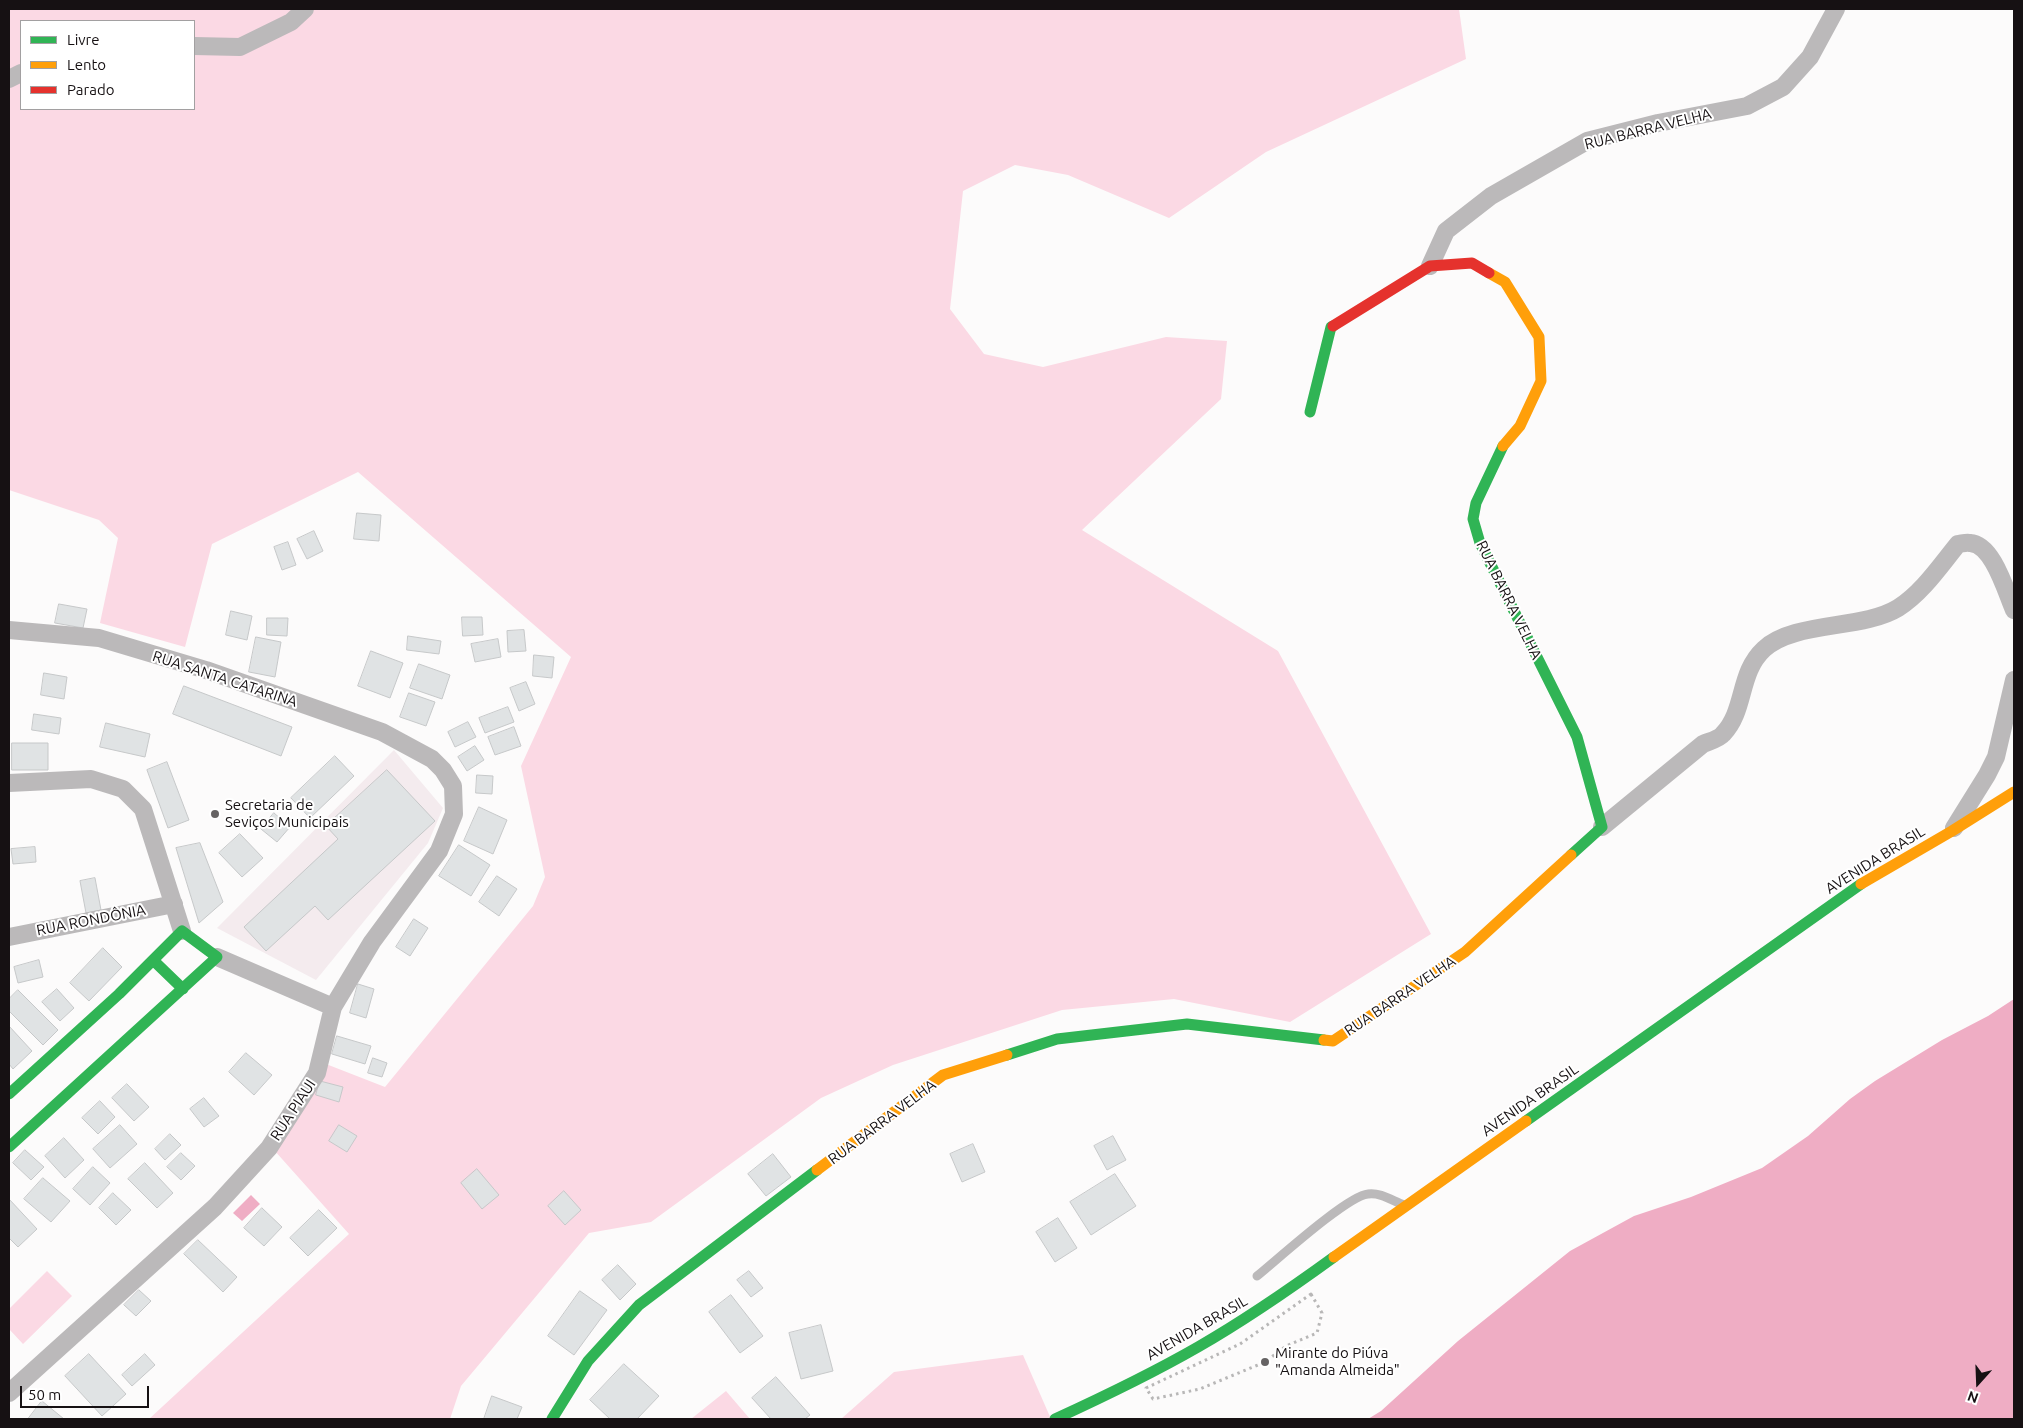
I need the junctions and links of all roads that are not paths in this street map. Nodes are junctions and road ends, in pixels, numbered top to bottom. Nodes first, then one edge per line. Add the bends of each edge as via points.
1 (304, 9) edge
2 (1836, 9) edge
3 (195, 46) edge
4 (20, 74) edge
5 (9, 80) edge
6 (1430, 266) junction
7 (1310, 412) dead end
8 (2014, 610) edge
9 (9, 630) edge
10 (2014, 680) edge
11 (432, 760) joint
12 (9, 783) edge
13 (2014, 792) edge
14 (1602, 827) junction
15 (1952, 831) junction
16 (174, 904) junction
17 (182, 931) junction
18 (9, 937) edge
19 (217, 957) junction
20 (154, 961) junction
21 (183, 989) junction
22 (333, 1007) junction
23 (9, 1094) edge
24 (9, 1148) edge
25 (1406, 1206) junction
26 (1257, 1276) dead end
27 (12, 1386) edge
28 (552, 1419) edge
29 (1055, 1419) edge

1 - 3 street via 291,22 240,47
2 - 6 street, RUA BARRA VELHA via 1810,57 1783,87 1746,106 1587,141 1491,196 1446,231
4 - 5 street
6 - 7 street, RUA BARRA VELHA via 1331,327
6 - 14 street, RUA BARRA VELHA via 1472,263 1505,282 1539,337 1541,381 1520,426 1504,445 1476,503 1473,519 1480,543 1577,737
8 - 14 street via 1992,558 1982,547 1971,542 1958,544 1919,590 1898,608 1878,616 1785,636 1764,649 1744,679 1734,718 1722,735 1703,744
9 - 11 street, RUA SANTA CATARINA via 99,638 206,670 382,732
10 - 15 street via 1996,757
11 - 22 street, RUA PIAUI via 453,786 454,814 439,851 372,942
12 - 16 street via 91,779 123,789 143,808
13 - 15 street, AVENIDA BRASIL
14 - 28 street, RUA BARRA VELHA via 1465,952 1333,1041 1187,1024 1057,1039 942,1075 639,1305 588,1361
15 - 25 street, AVENIDA BRASIL via 1872,876
16 - 17 street
16 - 18 street, RUA RONDÔNIA
17 - 19 street
17 - 20 street
19 - 21 street
19 - 22 street
20 - 21 street
20 - 23 street
21 - 24 street
22 - 27 street, RUA PIAUI via 317,1073 269,1148 215,1207
25 - 26 lane via 1381,1195 1367,1194 1348,1201
25 - 29 street, AVENIDA BRASIL via 1280,1296 1198,1347

